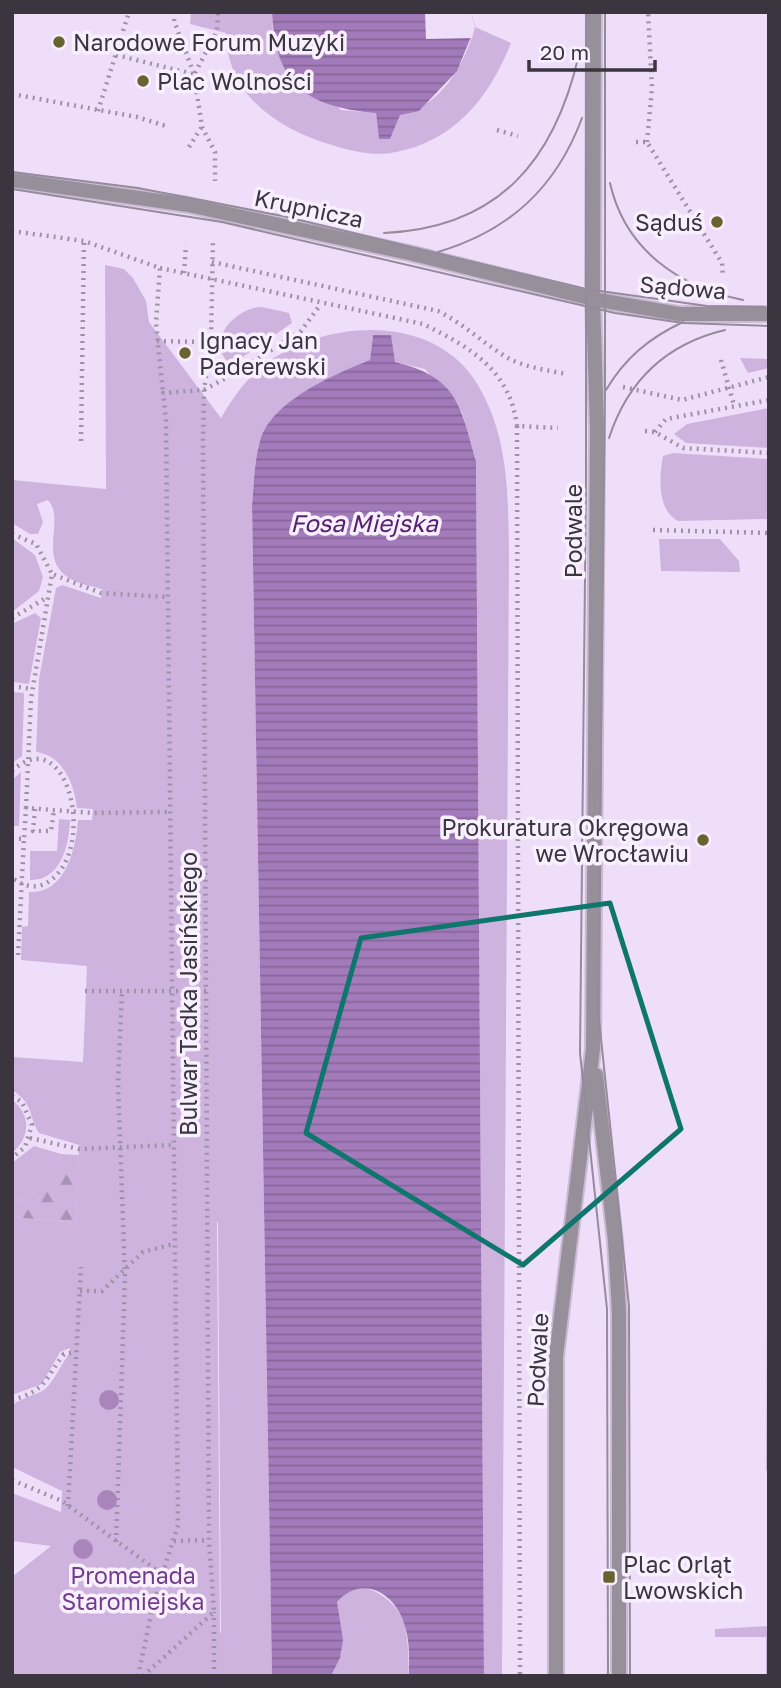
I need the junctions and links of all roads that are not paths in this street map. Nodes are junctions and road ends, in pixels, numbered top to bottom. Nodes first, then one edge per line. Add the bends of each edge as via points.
1 (594, 12) edge
2 (12, 180) edge
3 (593, 299) junction
4 (769, 314) edge
5 (593, 1049) junction
6 (556, 1676) edge
7 (619, 1676) edge

1 - 3 street, Podwale
2 - 3 street, Krupnicza via 188,205
3 - 4 street, Sądowa via 679,314
3 - 5 street, Podwale via 597,429
5 - 6 street, Podwale via 556,1357
5 - 7 street, Podwale via 620,1312

